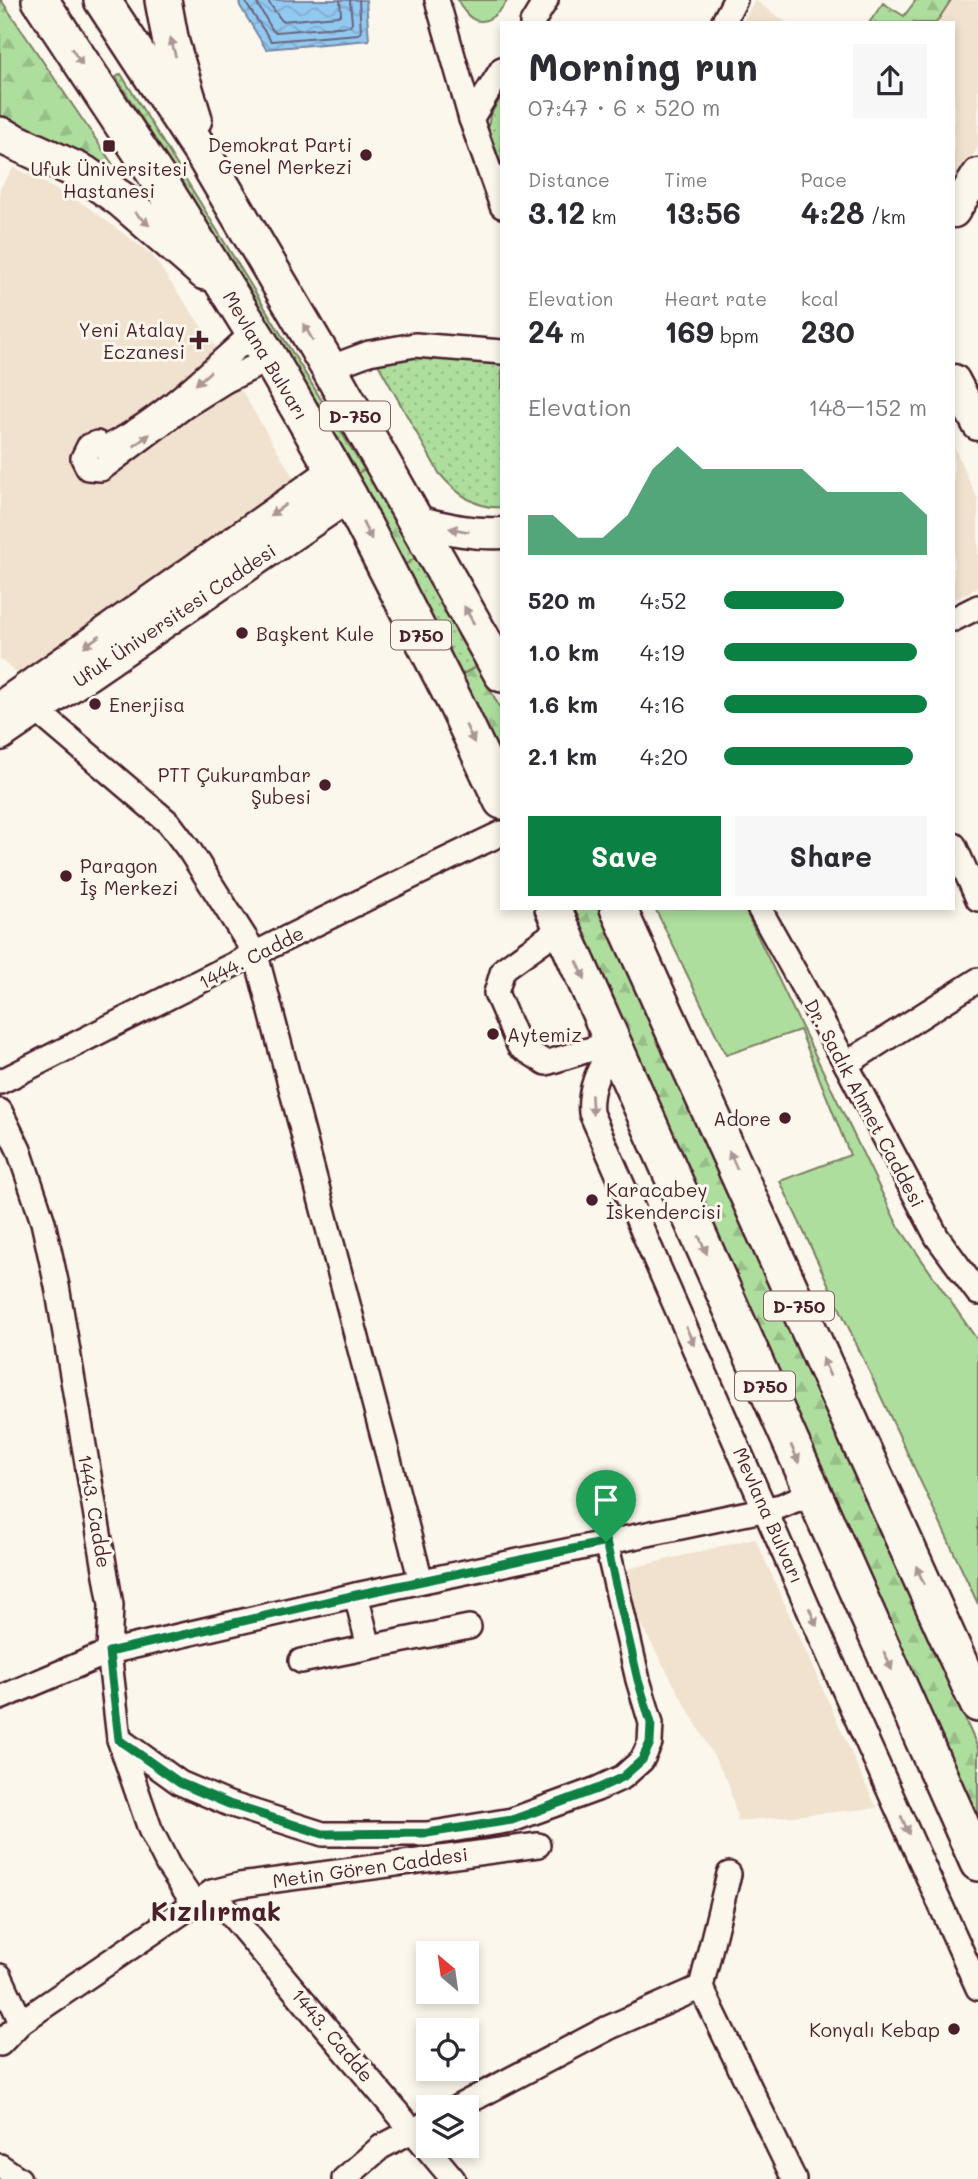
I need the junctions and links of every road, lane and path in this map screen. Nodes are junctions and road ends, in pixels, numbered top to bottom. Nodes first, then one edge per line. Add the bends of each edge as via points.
1 (40, 0) edge
2 (102, 0) edge
3 (163, 0) edge
4 (438, 0) edge
5 (546, 0) edge
6 (735, 0) edge
7 (533, 21) edge
8 (724, 21) edge
9 (500, 72) edge
10 (471, 119) junction
11 (0, 135) edge
12 (206, 159) junction
13 (978, 174) edge
14 (500, 200) edge
15 (955, 210) edge
16 (224, 287) junction
17 (262, 345) junction
18 (500, 352) edge
19 (329, 368) junction
20 (955, 382) edge
21 (977, 422) edge
22 (342, 483) junction
23 (416, 521) junction
24 (500, 534) edge
25 (978, 607) edge
26 (955, 618) edge
27 (500, 661) edge
28 (13, 698) edge
29 (0, 735) edge
30 (500, 798) edge
31 (500, 834) edge
32 (955, 847) edge
33 (978, 899) edge
34 (619, 910) edge
35 (760, 910) edge
36 (558, 918) edge
37 (256, 955) junction
38 (978, 980) edge
39 (614, 1042) junction
40 (846, 1064) junction
41 (0, 1082) edge
42 (0, 1111) edge
43 (978, 1293) edge
44 (812, 1493) junction
45 (766, 1509) junction
46 (606, 1542) junction
47 (421, 1581) junction
48 (356, 1595) junction
49 (469, 1627) dead end
50 (369, 1647) junction
51 (109, 1652) junction
52 (301, 1661) dead end
53 (0, 1698) edge
54 (978, 1704) edge
55 (119, 1740) junction
56 (538, 1845) dead end
57 (978, 1863) edge
58 (729, 1874) dead end
59 (203, 1898) junction
60 (0, 1976) edge
61 (701, 1987) junction
62 (978, 1987) edge
63 (21, 2022) junction
64 (0, 2044) edge
65 (479, 2096) edge
66 (416, 2121) edge
67 (416, 2129) edge
68 (440, 2158) edge
69 (0, 2166) edge
70 (19, 2179) edge
71 (344, 2179) edge
72 (453, 2179) edge
73 (794, 2179) edge

1 -> 16 highway, Mevlana Bulvarı / D-750
2 - 12 highway, D-750
12 -> 3 highway via 171,43
4 - 10 street
5 - 7 street
6 - 8 street
9 - 10 street
10 - 14 street
11 -> 16 highway via 85,174
19 -> 12 highway, D-750
13 - 15 main road
16 - 17 highway, Mevlana Bulvarı / D-750
17 -> 17 street via 188,390 119,442 105,448 97,443 89,446 83,458 88,468 101,469 225,381
17 - 22 highway, Mevlana Bulvarı / D-750
18 - 19 street via 415,345 369,353
19 - 23 highway, D-750
20 - 21 main road
22 - 28 main road, Ufuk Üniversitesi Caddesi
22 -> 30 highway, Mevlana Bulvarı / D750
24 -> 23 main road
27 -> 23 highway, D-750
25 - 26 street
28 - 29 main road, Ufuk Üniversitesi Caddesi
28 - 37 street via 169,823
31 - 37 street, 1444. Cadde
32 - 33 street
54 -> 34 highway, D-750
35 - 40 street, Dr. Sadık Ahmet Caddesi
36 -> 39 highway, D750
36 - 39 street via 502,973 496,993 519,1046 546,1063
37 - 41 street, 1444. Cadde
37 - 47 street
38 - 40 street
39 -> 44 highway, D750
39 -> 45 street, Mevlana Bulvarı via 595,1078 591,1113
40 - 43 street, Dr. Sadık Ahmet Caddesi via 937,1237
42 - 51 street, 1443. Cadde via 43,1222 57,1286 111,1605
44 - 45 street
44 -> 57 highway, D750
45 - 46 street
45 -> 62 street, Mevlana Bulvarı
46 - 47 street
46 - 55 street via 651,1723 650,1743 642,1760 623,1777 597,1789 500,1822 427,1833 323,1834 180,1783
47 - 48 street
48 - 50 street
48 - 51 street
49 - 50 street
50 - 52 street
51 - 53 street
51 - 55 street, 1443. Cadde
55 - 59 street, 1443. Cadde via 150,1829 168,1865
56 - 59 street, Metin Gören Caddesi via 240,1885
58 - 61 street
59 - 63 street, Metin Gören Caddesi
59 - 66 street, 1443. Cadde
60 - 63 street
61 - 65 street via 608,2028
61 - 73 street
63 - 64 street, Metin Gören Caddesi
67 - 71 street via 381,2147
68 - 72 street, 1443. Cadde
69 - 70 street

